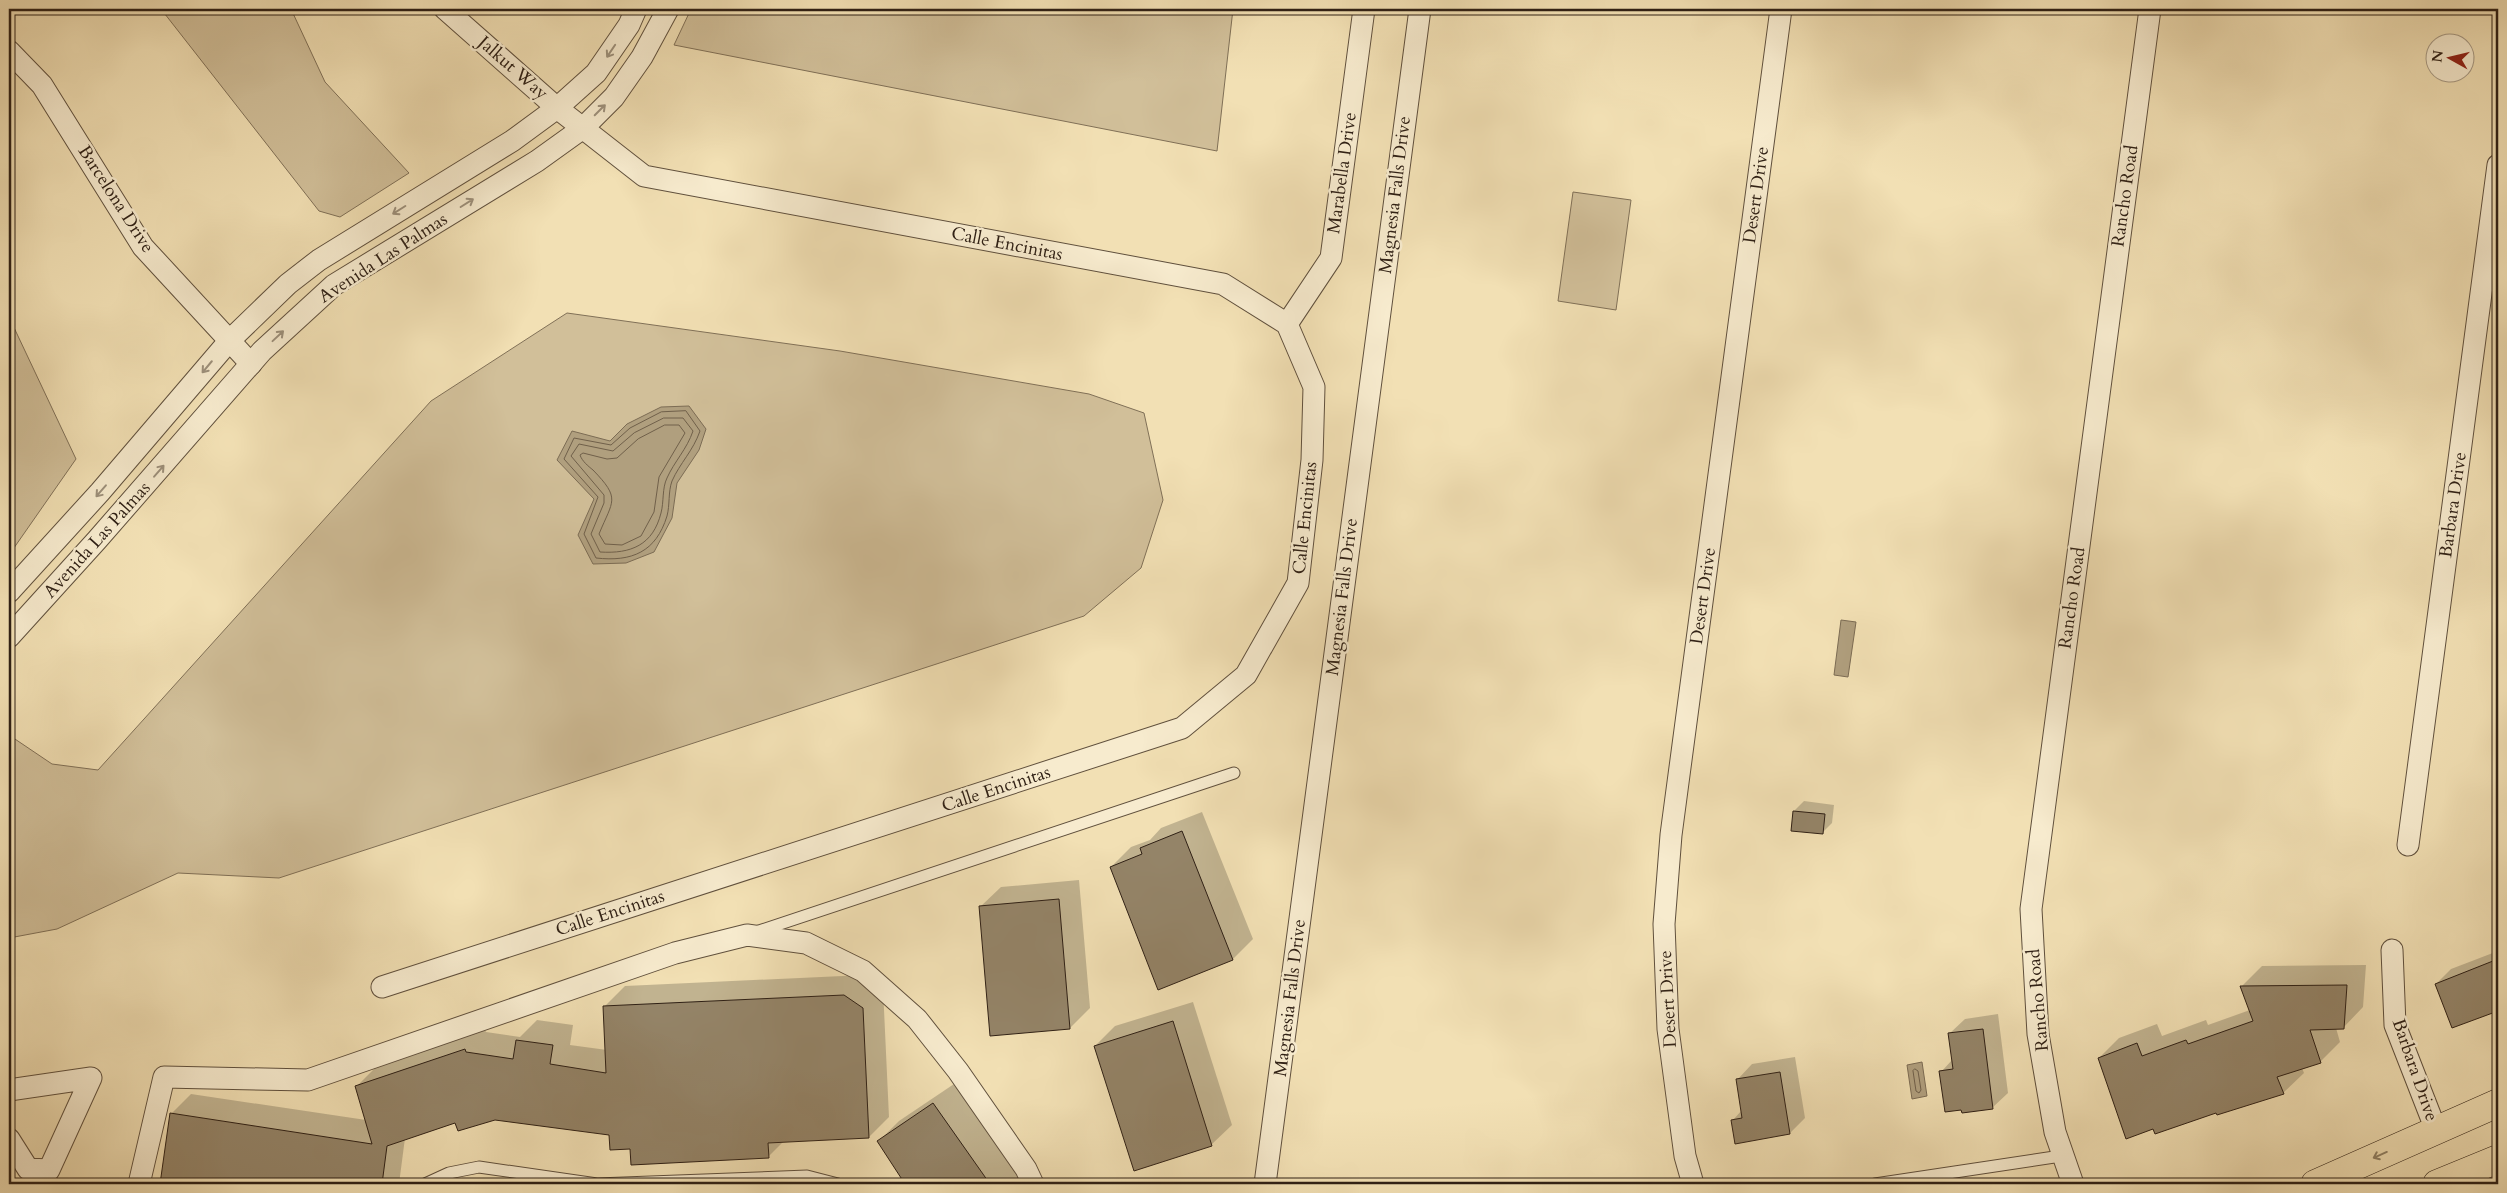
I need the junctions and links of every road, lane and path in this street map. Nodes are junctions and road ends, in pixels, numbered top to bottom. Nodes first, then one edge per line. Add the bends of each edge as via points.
1 (445, 9) edge
2 (636, 9) edge
3 (668, 9) edge
4 (1364, 9) edge
5 (1420, 9) edge
6 (1781, 9) edge
7 (2150, 9) edge
8 (9, 51) edge
9 (557, 108) junction
10 (583, 128) junction
11 (2498, 165) edge
12 (1287, 324) junction
13 (230, 340) junction
14 (251, 364) junction
15 (9, 592) edge
16 (9, 637) edge
17 (1234, 773) dead end
18 (2408, 845) dead end
19 (747, 935) junction
20 (2392, 950) dead end
21 (382, 987) dead end
22 (9, 1090) edge
23 (2498, 1103) edge
24 (2436, 1130) junction
25 (9, 1139) edge
26 (2062, 1156) junction
27 (2491, 1162) edge
28 (139, 1184) edge
29 (425, 1184) edge
30 (597, 1184) edge
31 (838, 1184) edge
32 (1033, 1184) edge
33 (1265, 1184) edge
34 (1693, 1184) edge
35 (1875, 1184) edge
36 (2073, 1184) edge
37 (2315, 1184) edge
38 (2437, 1184) edge

1 - 9 street, Jalkut Way
2 -> 9 street, Avenida Las Palmas via 629,25 596,73
10 -> 3 street, Avenida Las Palmas via 614,97 642,58
4 - 12 street, Marabella Drive via 1331,258
5 - 33 street, Magnesia Falls Drive
6 - 34 street, Desert Drive via 1671,835 1664,916 1668,1029 1685,1156
7 - 26 street, Rancho Road via 2031,909 2038,1034 2051,1114
8 - 13 street, Barcelona Drive via 42,86 143,246
9 - 10 street, Calle Encinitas
9 -> 13 street, Avenida Las Palmas via 512,141 319,260 288,284
10 - 12 street, Calle Encinitas via 644,176 1222,284
14 -> 10 street, Avenida Las Palmas via 334,286 537,161
11 - 18 street, Barbara Drive
12 - 21 street, Calle Encinitas via 1314,387 1312,460 1298,583 1246,675 1182,728
13 - 14 street, Barcelona Drive
13 -> 15 street, Avenida Las Palmas
16 -> 14 street, Avenida Las Palmas
17 - 19 lane
19 - 28 street via 675,953 308,1080 164,1077
19 - 32 street via 806,944 862,971 917,1019 952,1063 1026,1169
20 - 24 street, Barbara Drive via 2395,1025
22 - 25 street via 91,1078 49,1170 28,1169
23 - 24 main road
24 -> 37 main road
26 - 35 lane
26 - 36 street, Rancho Road
27 - 38 main road
29 - 30 lane via 449,1173 479,1167
30 - 31 lane via 807,1176

